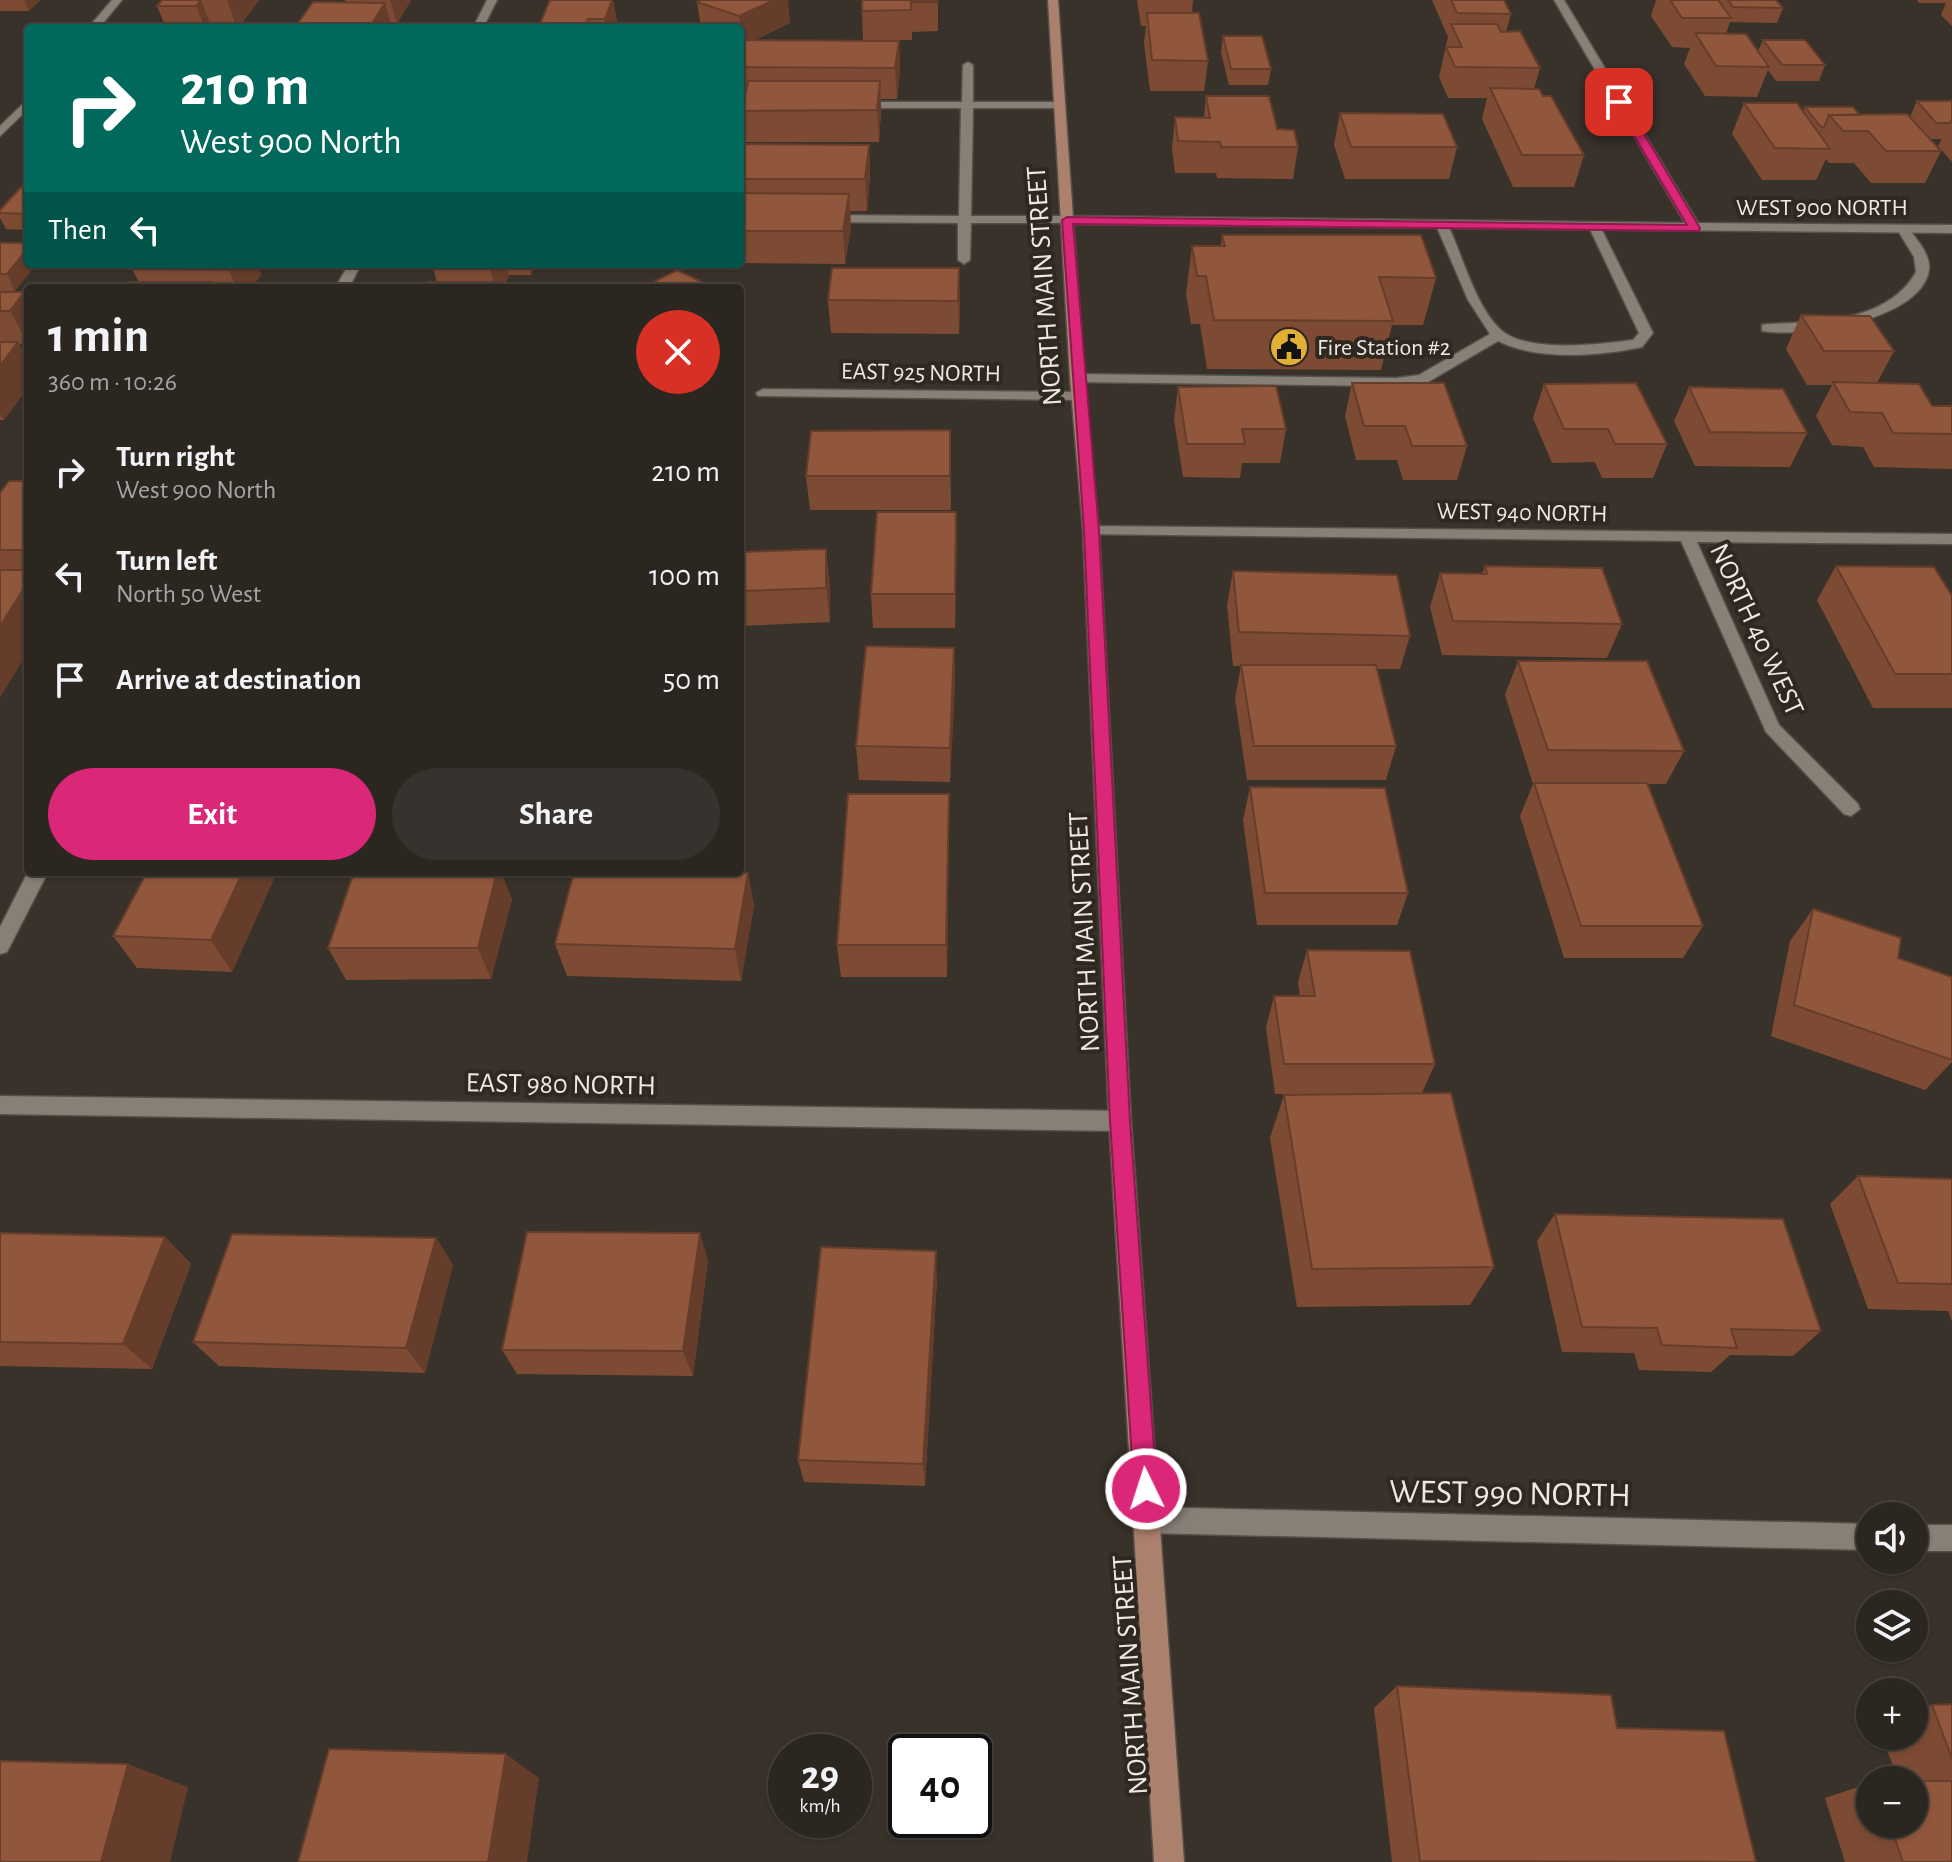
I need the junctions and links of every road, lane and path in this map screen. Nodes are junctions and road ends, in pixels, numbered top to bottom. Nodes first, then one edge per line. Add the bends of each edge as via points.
1 (117, 0) edge
2 (492, 0) edge
3 (1053, 0) edge
4 (1559, 0) edge
5 (96, 24) edge
6 (480, 24) edge
7 (968, 65) dead end
8 (846, 105) edge
9 (968, 105) junction
10 (1058, 105) junction
11 (24, 106) edge
12 (0, 133) edge
13 (815, 219) edge
14 (965, 220) junction
15 (1067, 220) junction
16 (1442, 225) junction
17 (1595, 227) junction
18 (1695, 228) junction
19 (1903, 229) junction
20 (1952, 229) edge
21 (964, 260) dead end
22 (1767, 328) dead end
23 (1498, 335) junction
24 (1078, 387) junction
25 (763, 393) dead end
26 (1091, 531) junction
27 (1687, 537) junction
28 (1952, 539) edge
29 (1851, 809) dead end
30 (36, 876) edge
31 (0, 946) edge
32 (0, 1105) edge
33 (1120, 1121) junction
34 (1148, 1520) junction
35 (1856, 1537) edge
36 (1928, 1538) edge
37 (1952, 1538) edge
38 (1169, 1862) edge

1 - 5 street
2 - 6 street
3 - 10 street, NORTH MAIN STREET
4 - 18 street
7 - 9 street
8 - 9 street
9 - 10 street
9 - 14 street
10 - 15 street, NORTH MAIN STREET
11 - 12 street
13 - 14 street, WEST 900 NORTH
14 - 15 street, WEST 900 NORTH
14 - 21 street
15 - 16 street, WEST 900 NORTH
15 - 24 street, NORTH MAIN STREET
16 - 17 street, WEST 900 NORTH
16 - 23 street
17 - 18 street, WEST 900 NORTH
17 - 23 street via 1646,333 1637,344 1524,345
18 - 19 street, WEST 900 NORTH
19 - 20 street, WEST 900 NORTH
19 - 22 street via 1923,263 1911,291 1834,325
23 - 24 street, EAST 925 NORTH via 1423,379
24 - 25 street, EAST 925 NORTH
24 - 26 street, NORTH MAIN STREET
26 - 27 street, WEST 940 NORTH
26 - 33 street, NORTH MAIN STREET
27 - 28 street, WEST 940 NORTH
27 - 29 street, NORTH 40 WEST via 1772,728
30 - 31 street
32 - 33 street, EAST 980 NORTH
33 - 34 street, NORTH MAIN STREET
34 - 35 street, WEST 990 NORTH
34 - 38 street, NORTH MAIN STREET
36 - 37 street

